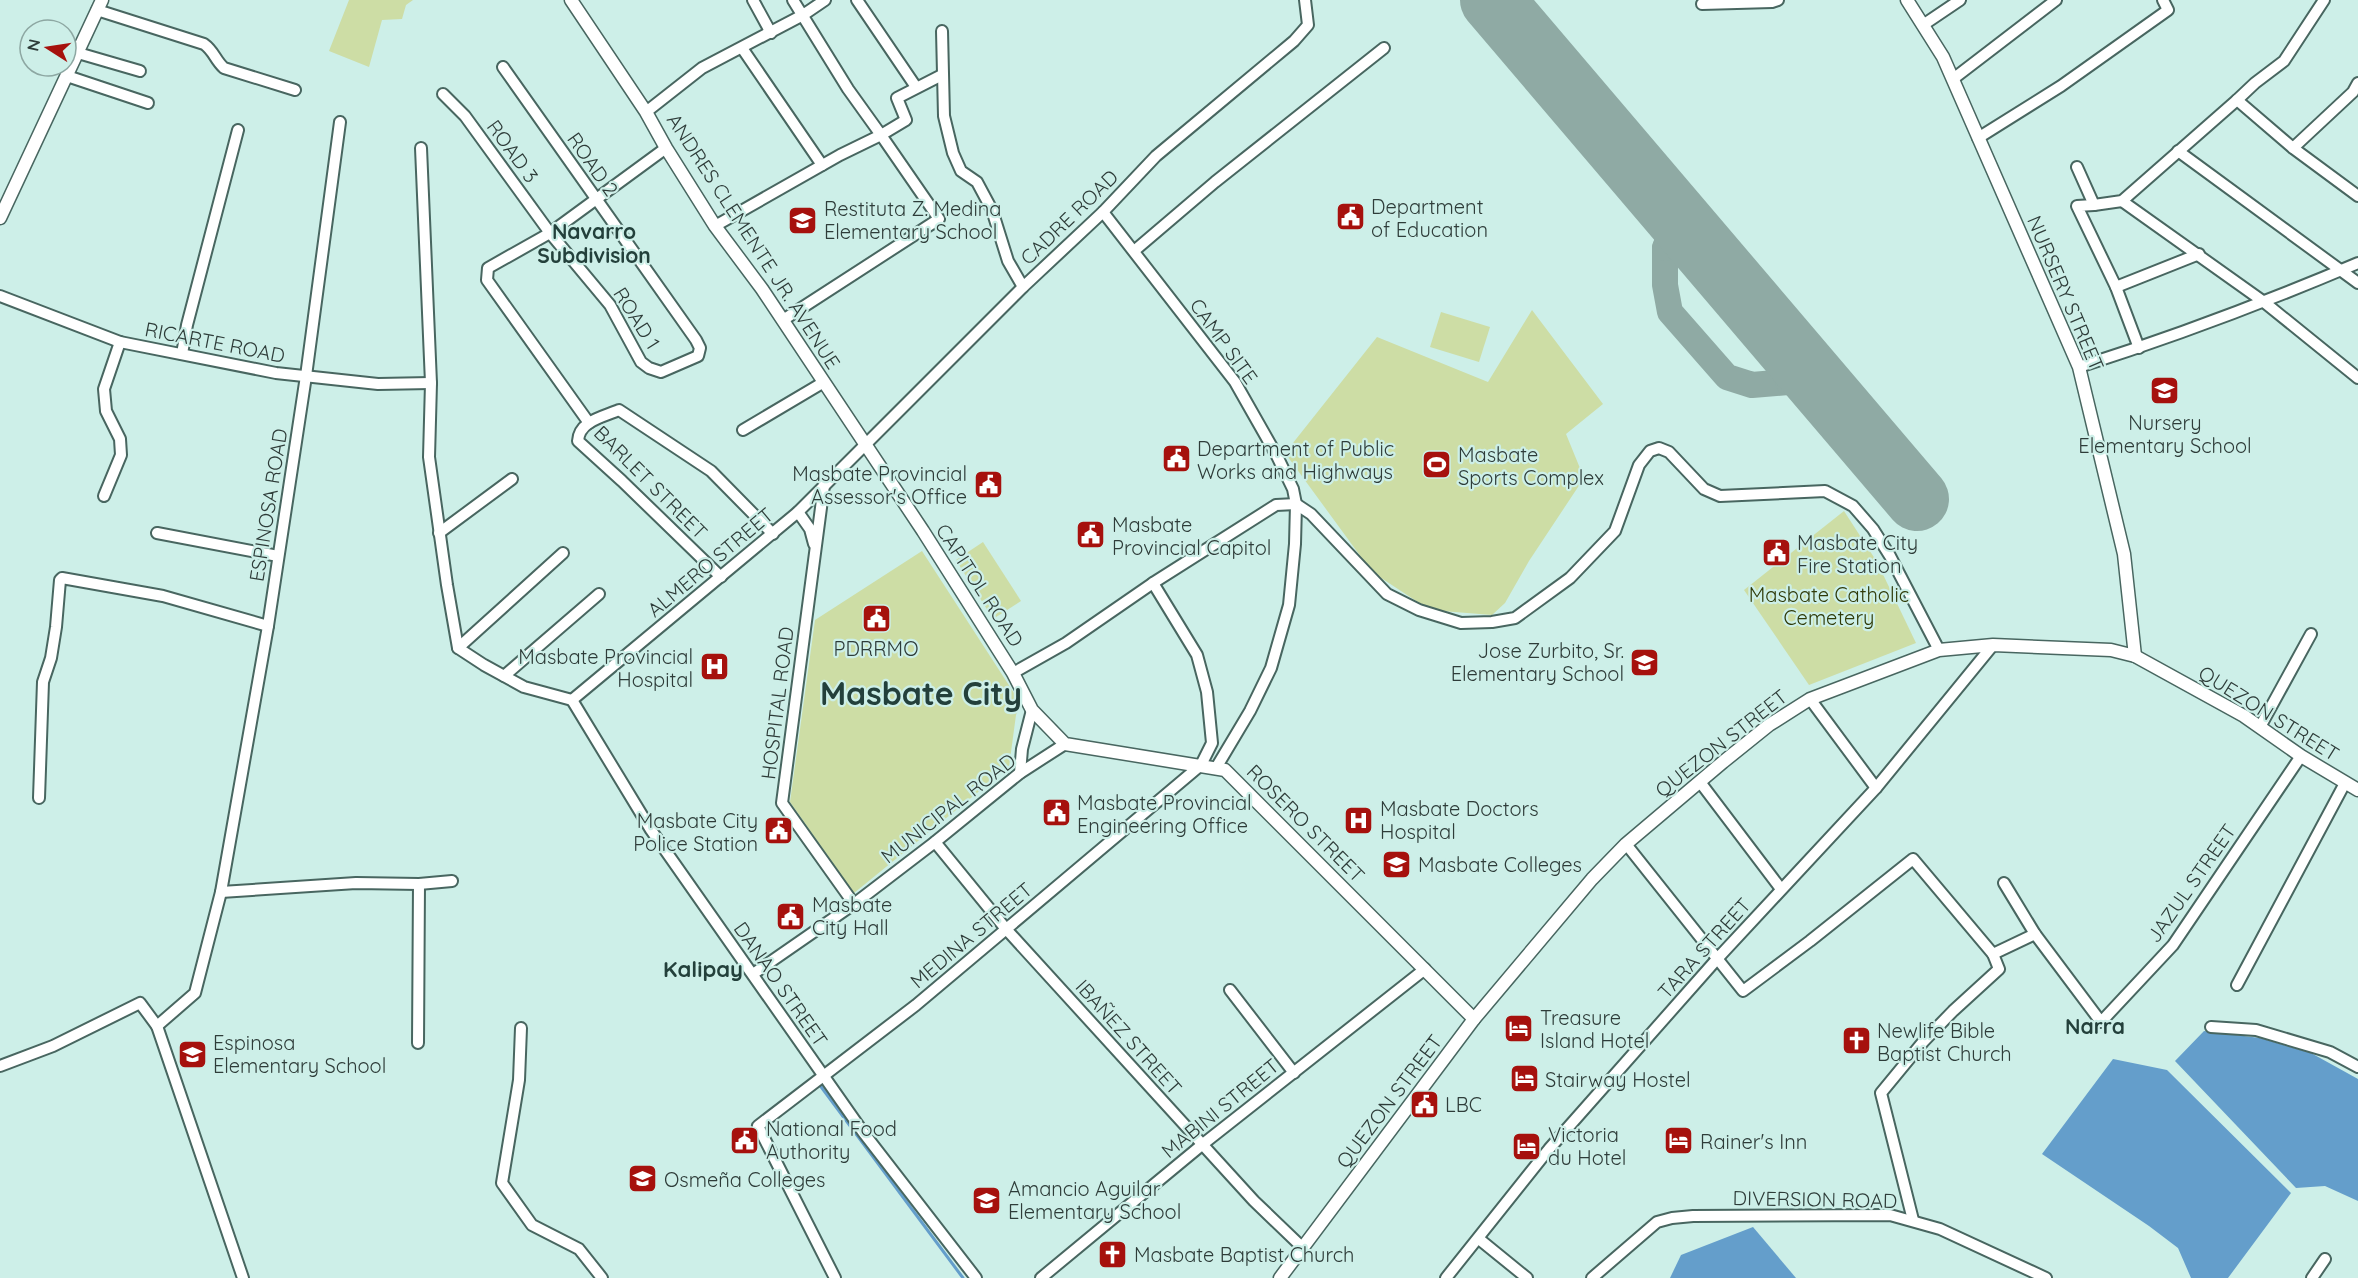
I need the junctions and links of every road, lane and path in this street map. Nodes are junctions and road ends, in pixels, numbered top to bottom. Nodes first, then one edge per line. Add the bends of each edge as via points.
1 (571, 0) edge
2 (753, 0) edge
3 (793, 0) edge
4 (825, 0) edge
5 (857, 0) edge
6 (1305, 0) edge
7 (1778, 0) edge
8 (1908, 0) edge
9 (1960, 0) edge
10 (2056, 0) edge
11 (2163, 0) edge
12 (2324, 0) edge
13 (1702, 4) dead end
14 (99, 5) edge
15 (803, 15) junction
16 (1923, 26) junction
17 (942, 31) dead end
18 (771, 33) junction
19 (742, 48) junction
20 (1384, 48) dead end
21 (78, 53) joint
22 (503, 67) dead end
23 (140, 71) dead end
24 (942, 75) junction
25 (66, 78) edge
26 (73, 78) edge
27 (1953, 79) junction
28 (2358, 83) edge
29 (916, 87) junction
30 (295, 90) dead end
31 (443, 94) dead end
32 (2237, 100) junction
33 (148, 103) dead end
34 (646, 112) junction
35 (340, 122) dead end
36 (238, 130) dead end
37 (881, 135) junction
38 (1978, 138) junction
39 (421, 148) dead end
40 (666, 148) junction
41 (2293, 148) junction
42 (2178, 151) junction
43 (822, 165) junction
44 (2077, 167) dead end
45 (2356, 191) edge
46 (596, 200) junction
47 (2122, 201) junction
48 (2094, 205) junction
49 (1103, 212) junction
50 (0, 218) edge
51 (715, 226) junction
52 (550, 233) junction
53 (1134, 251) junction
54 (2199, 254) junction
55 (2358, 263) edge
56 (2342, 270) junction
57 (2358, 283) edge
58 (1023, 287) junction
59 (2116, 287) junction
60 (0, 296) edge
61 (2264, 302) junction
62 (783, 320) junction
63 (696, 340) joint
64 (120, 342) junction
65 (2139, 348) junction
66 (182, 354) junction
67 (2079, 367) junction
68 (306, 376) junction
69 (2358, 378) edge
70 (824, 382) junction
71 (431, 383) junction
72 (589, 423) junction
73 (743, 430) dead end
74 (864, 444) junction
75 (512, 479) dead end
76 (824, 485) junction
77 (104, 496) dead end
78 (1296, 504) junction
79 (798, 512) junction
80 (157, 533) dead end
81 (439, 533) junction
82 (773, 534) junction
83 (816, 550) junction
84 (563, 553) dead end
85 (278, 556) junction
86 (721, 577) junction
87 (1153, 583) junction
88 (599, 594) dead end
89 (268, 626) junction
90 (2311, 634) dead end
91 (1993, 645) junction
92 (458, 648) junction
93 (1939, 650) junction
94 (2135, 656) junction
95 (1013, 673) junction
96 (504, 676) junction
97 (1810, 699) junction
98 (572, 700) junction
99 (1032, 710) junction
100 (2260, 727) junction
101 (1212, 743) junction
102 (1065, 744) junction
103 (1226, 751) junction
104 (2301, 756) junction
105 (1201, 765) junction
106 (1216, 768) junction
107 (1020, 773) junction
108 (1700, 782) junction
109 (2346, 783) junction
110 (1876, 788) junction
111 (2358, 790) edge
112 (39, 798) dead end
113 (935, 842) junction
114 (1626, 844) junction
115 (452, 881) dead end
116 (2004, 883) dead end
117 (419, 885) junction
118 (1781, 890) junction
119 (221, 892) junction
120 (854, 904) junction
121 (1006, 929) junction
122 (2035, 934) junction
123 (1993, 954) junction
124 (1717, 959) junction
125 (1425, 969) junction
126 (753, 974) junction
127 (2237, 985) dead end
128 (1230, 990) dead end
129 (1474, 1019) junction
130 (157, 1026) junction
131 (2211, 1027) dead end
132 (521, 1028) dead end
133 (418, 1043) dead end
134 (0, 1066) edge
135 (2358, 1067) edge
136 (1294, 1073) junction
137 (824, 1075) junction
138 (1203, 1144) junction
139 (1913, 1220) junction
140 (1479, 1239) junction
141 (1304, 1249) junction
142 (2325, 1259) dead end
143 (243, 1278) edge
144 (603, 1278) edge
145 (835, 1278) edge
146 (976, 1278) edge
147 (1041, 1278) edge
148 (1280, 1278) edge
149 (1446, 1278) edge
150 (1527, 1278) edge
151 (1592, 1278) edge
152 (2046, 1278) edge
153 (2312, 1278) edge

1 - 34 main road, ANDRES CLEMENTE JR. AVENUE
2 - 18 street
3 - 15 street
4 - 15 street
5 - 29 street
6 - 49 street, CADRE ROAD via 1308,25 1294,41 1156,156
7 - 13 street
8 - 16 main road, NURSERY STREET
9 - 16 street
10 - 27 street
11 - 38 street via 2168,10 2061,86
12 - 32 street via 2284,61
14 - 21 main road
14 - 30 street via 204,44 213,50 224,68
15 - 18 street
15 - 37 street
16 - 27 main road, NURSERY STREET
17 - 24 street
18 - 19 street
19 - 34 street via 702,68
19 - 43 street
20 - 53 street
21 - 23 street
22 - 46 street, ROAD 2
24 - 29 street
24 - 58 street via 944,116 953,153 961,171 977,182 992,210 1008,261
25 - 50 main road
26 - 33 street
27 - 38 main road, NURSERY STREET
28 - 41 street
29 - 37 street via 897,98 906,120
31 - 52 street, ROAD 3 via 465,116
32 - 41 street
32 - 42 street
34 - 40 main road, ANDRES CLEMENTE JR. AVENUE
35 - 68 street, ESPINOSA ROAD
36 - 66 street
37 - 43 street
37 - 62 street via 939,219
38 - 67 main road, NURSERY STREET
39 - 71 street
40 - 46 street
40 - 51 main road, ANDRES CLEMENTE JR. AVENUE
41 - 45 street
42 - 47 street
42 - 56 street
43 - 51 street
44 - 48 street
46 - 52 street
46 - 63 street, ROAD 2
47 - 48 street
47 - 54 street
48 - 59 street via 2077,206
49 - 53 street, CAMP SITE
49 - 58 street, CADRE ROAD
51 - 62 main road, ANDRES CLEMENTE JR. AVENUE
52 - 63 street, ROAD 1 via 610,305 641,362 649,368 661,372 698,356
52 - 72 street via 488,268 487,280
53 - 78 street, CAMP SITE via 1235,382 1277,456
54 - 59 street
54 - 61 street
55 - 56 street
56 - 57 street
56 - 61 street
58 - 74 street, CADRE ROAD
59 - 65 street
60 - 64 street, RICARTE ROAD
61 - 65 street
61 - 69 street
62 - 70 main road, ANDRES CLEMENTE JR. AVENUE
64 - 66 street, RICARTE ROAD
64 - 77 street via 104,389 106,411 120,439 121,455
65 - 67 street
66 - 68 street, RICARTE ROAD
67 - 94 main road, NURSERY STREET via 2124,554
68 - 71 street, RICARTE ROAD via 378,384
68 - 85 street, ESPINOSA ROAD
70 - 73 street
70 - 74 main road, ANDRES CLEMENTE JR. AVENUE
71 - 81 street via 429,457
72 - 82 street, BARLET STREET via 619,410 711,471
72 - 86 street, BARLET STREET via 578,433 578,441
74 - 76 street, ALMERO STREET
74 - 95 main road, CAPITOL ROAD
75 - 81 street
76 - 79 street, ALMERO STREET
76 - 83 street, HOSPITAL ROAD
78 - 87 street via 1276,505
78 - 93 street via 1311,514 1387,594 1419,610 1461,623 1492,622 1515,618 1578,570 1615,531 1639,465 1650,451 1659,448 1670,452 1704,489 1720,496 1826,491 1852,506 1890,556
78 - 103 street via 1289,605 1271,669
79 - 82 street, ALMERO STREET
79 - 83 street via 810,529
80 - 85 street
81 - 92 street
82 - 86 street, ALMERO STREET
83 - 120 street, HOSPITAL ROAD via 782,803
84 - 92 street
85 - 89 street, ESPINOSA ROAD
86 - 98 street, ALMERO STREET
87 - 95 street via 1066,643
87 - 101 street via 1197,655 1207,692
88 - 96 street
89 - 112 street via 163,596 62,578 51,658 43,682
89 - 119 street, ESPINOSA ROAD
90 - 100 street
91 - 93 main road, QUEZON STREET
91 - 94 main road, QUEZON STREET via 2081,647
91 - 110 street, TARA STREET
92 - 96 street
93 - 97 main road, QUEZON STREET
94 - 100 main road, QUEZON STREET
95 - 99 main road, CAPITOL ROAD
96 - 98 street via 524,687
97 - 108 main road, QUEZON STREET via 1770,724
97 - 110 street
98 - 126 street, DANAO STREET via 651,830
99 - 102 main road, CAPITOL ROAD
99 - 107 street
100 - 104 main road, QUEZON STREET
101 - 103 street
101 - 105 street
102 - 105 main road, ROSERO STREET
102 - 107 street, MUNICIPAL ROAD
103 - 106 street
104 - 109 main road, QUEZON STREET
104 - 122 street, JAZUL STREET via 2173,945 2101,1022
105 - 106 main road, ROSERO STREET
105 - 121 street, MEDINA STREET
106 - 125 main road, ROSERO STREET via 1238,781
107 - 113 street, MUNICIPAL ROAD
108 - 114 main road, QUEZON STREET
108 - 118 street
109 - 111 main road, QUEZON STREET
109 - 127 street
110 - 118 street, TARA STREET
113 - 120 street, MUNICIPAL ROAD
113 - 121 street, IBAÑEZ STREET
114 - 124 street
114 - 129 main road, QUEZON STREET
115 - 117 street
116 - 122 street
117 - 119 street via 356,883
117 - 133 street
118 - 124 street, TARA STREET
119 - 130 street, ESPINOSA ROAD via 195,993
120 - 126 street, MUNICIPAL ROAD
121 - 137 street, MEDINA STREET
121 - 138 street, IBAÑEZ STREET
122 - 123 street
123 - 124 street via 1913,859 1743,991
123 - 139 street via 1999,969 1923,1042 1881,1093
124 - 140 street, TARA STREET via 1549,1149
125 - 129 main road, ROSERO STREET
125 - 136 street, MABINI STREET
126 - 137 street, DANAO STREET
128 - 136 street
129 - 141 main road, QUEZON STREET
130 - 134 street via 140,1003 53,1046
130 - 143 street
131 - 135 street via 2256,1030 2330,1052
132 - 144 street via 519,1080 502,1183 532,1225 579,1249
136 - 138 street, MABINI STREET
137 - 145 street, MEDINA STREET via 758,1126
137 - 146 street, DANAO STREET
138 - 141 street, IBAÑEZ STREET
138 - 147 street, MABINI STREET
139 - 151 street, DIVERSION ROAD via 1890,1215 1693,1216 1663,1220 1646,1230
139 - 152 street, DIVERSION ROAD
140 - 149 street, TARA STREET
140 - 150 street
141 - 148 main road, QUEZON STREET
142 - 153 street

